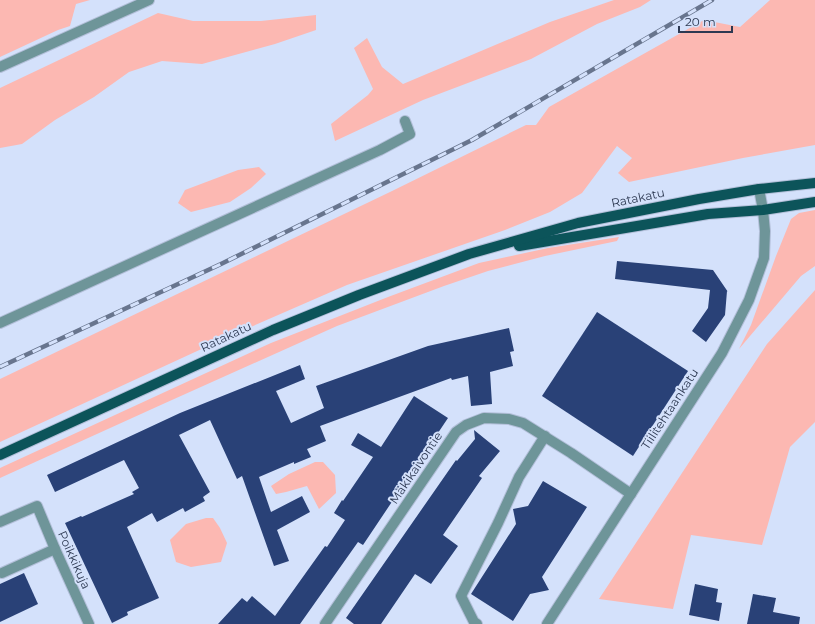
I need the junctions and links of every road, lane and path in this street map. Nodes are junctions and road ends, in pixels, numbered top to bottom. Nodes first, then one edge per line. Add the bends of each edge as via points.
1 (149, 0) edge
2 (0, 67) edge
3 (405, 121) dead end
4 (815, 183) edge
5 (759, 189) junction
6 (815, 202) edge
7 (763, 210) junction
8 (469, 254) junction
9 (0, 323) edge
10 (545, 436) junction
11 (0, 455) edge
12 (631, 494) junction
13 (0, 522) edge
14 (55, 549) junction
15 (2, 573) dead end
16 (89, 624) edge
17 (326, 624) edge
18 (477, 624) edge
19 (547, 624) edge

1 - 2 street
3 - 9 street via 410,134 380,150
4 - 5 main road, Ratakatu
5 - 7 street, Tiilitehtaankatu
5 - 8 main road, Ratakatu via 578,223
6 - 7 main road, Ratakatu
7 - 8 main road, Ratakatu via 708,214
7 - 12 street, Tiilitehtaankatu via 764,258 749,300 722,353
8 - 11 main road, Ratakatu via 273,330
10 - 12 street, Mäkikaivontie
10 - 17 street, Mäkikaivontie via 523,423 509,419 484,418 456,432
10 - 18 street via 519,477 461,596
12 - 19 street, Tiilitehtaankatu
13 - 14 street, Poikkikuja via 37,506
14 - 15 street
14 - 16 street, Poikkikuja

